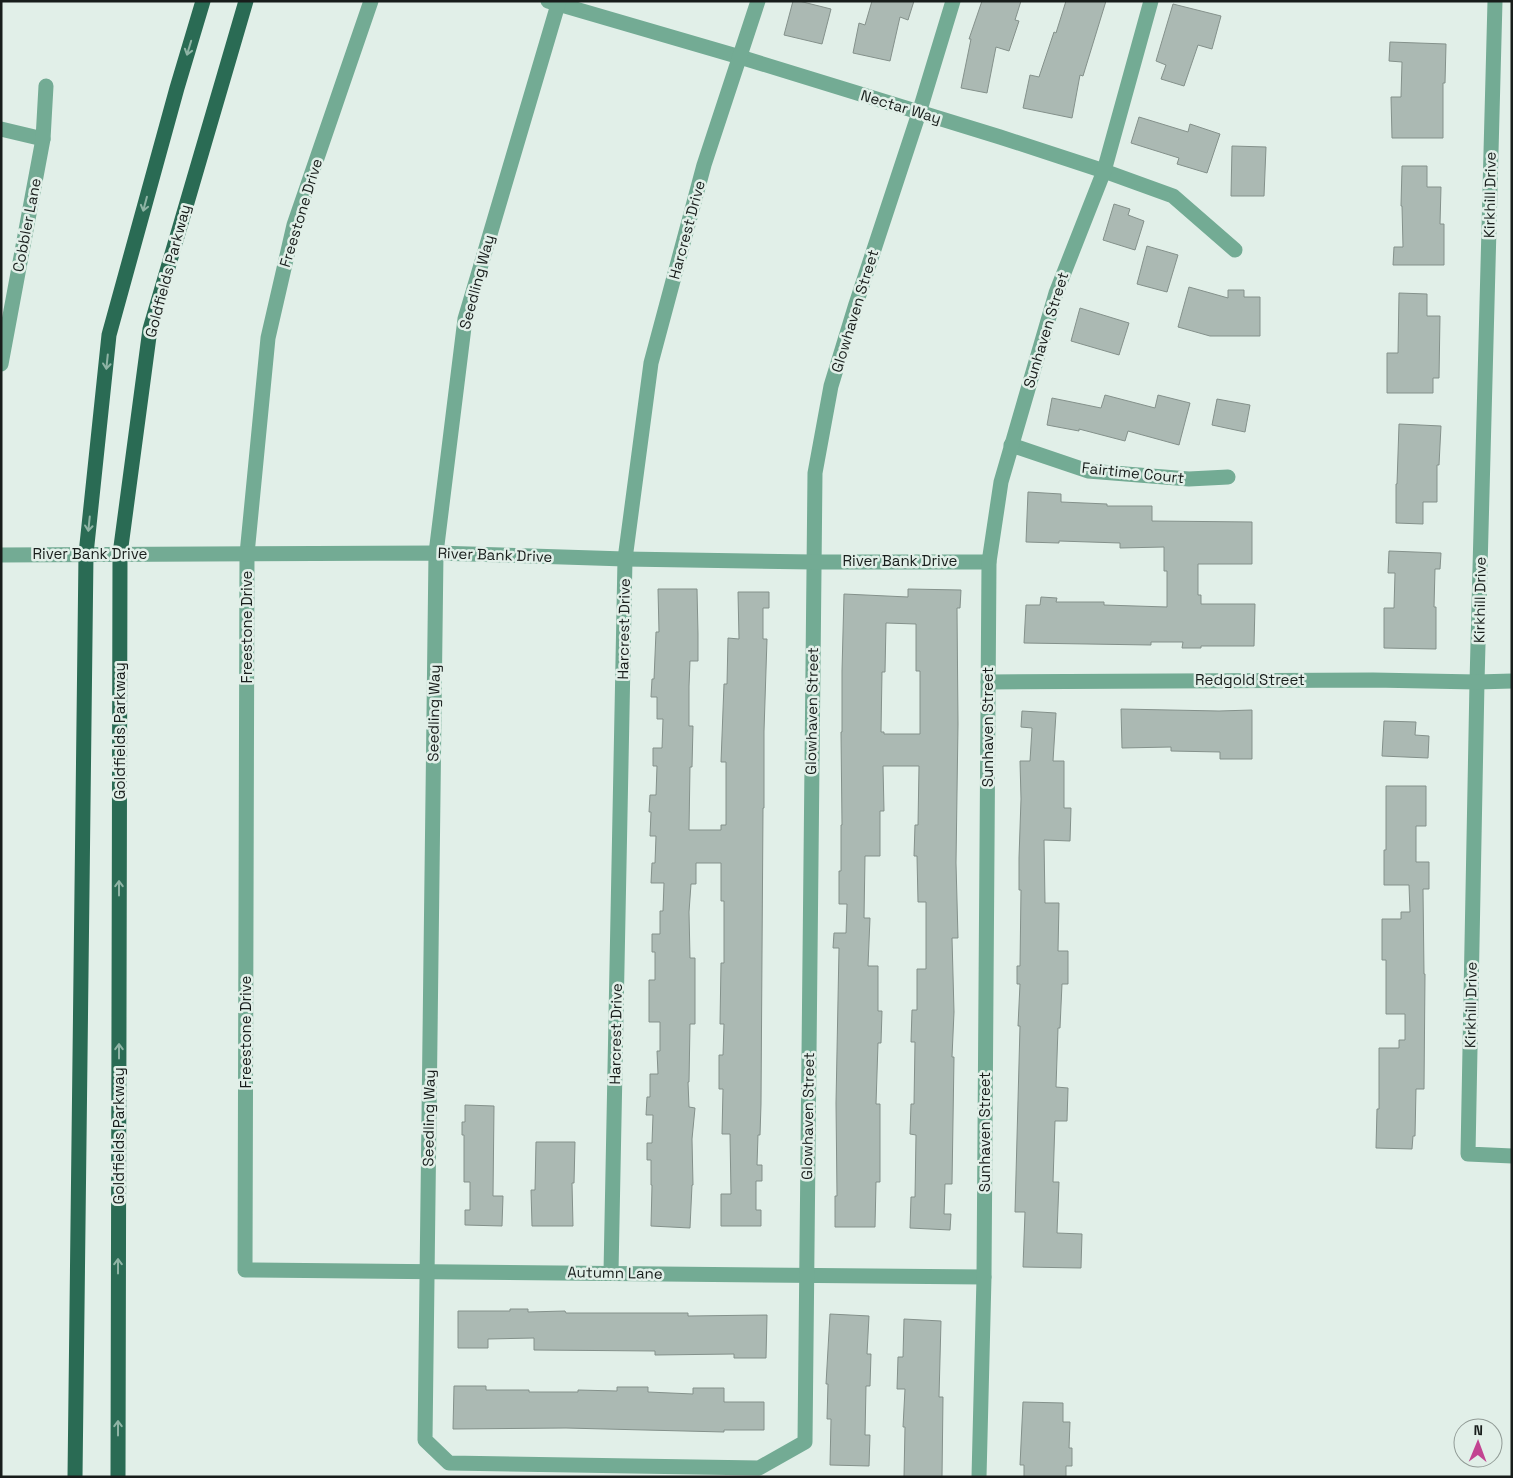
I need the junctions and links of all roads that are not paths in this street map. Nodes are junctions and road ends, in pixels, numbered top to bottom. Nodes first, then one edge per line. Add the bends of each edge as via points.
1 (203, 1) edge
2 (246, 1) edge
3 (371, 1) edge
4 (758, 1) edge
5 (953, 1) edge
6 (1151, 1) edge
7 (1495, 1) edge
8 (555, 2) edge
9 (740, 57) junction
10 (46, 86) dead end
11 (919, 113) junction
12 (1, 129) edge
13 (43, 139) junction
14 (1104, 171) junction
15 (1235, 250) dead end
16 (2, 355) edge
17 (1011, 445) junction
18 (1228, 477) dead end
19 (436, 553) junction
20 (86, 554) junction
21 (120, 554) junction
22 (247, 554) junction
23 (1, 555) edge
24 (625, 559) junction
25 (813, 562) junction
26 (990, 562) junction
27 (1512, 681) edge
28 (988, 682) junction
29 (1478, 682) junction
30 (1512, 1156) edge
31 (245, 1270) joint
32 (428, 1271) junction
33 (611, 1273) junction
34 (806, 1275) junction
35 (984, 1277) junction
36 (805, 1442) joint
37 (76, 1477) edge
38 (118, 1477) edge
39 (979, 1477) edge

1 -> 20 main road via 110,336
2 - 21 main road, Goldfields Parkway via 150,329
3 - 22 street, Freestone Drive via 294,225 268,338
4 - 9 street, Harcrest Drive
5 - 11 street, Glowhaven Street
6 - 14 street, Sunhaven Street
7 - 29 street, Kirkhill Drive
8 - 9 street, Nectar Way
8 - 19 street, Seedling Way via 465,319
9 - 11 street, Nectar Way
9 - 24 street, Harcrest Drive via 704,165 650,363
10 - 13 street, Cobbler Lane
11 - 14 street, Nectar Way
11 - 25 street, Glowhaven Street via 831,386 814,473
12 - 13 street
13 - 16 street, Cobbler Lane
14 - 15 street, Nectar Way via 1172,196
14 - 17 street, Sunhaven Street via 1056,293
17 - 18 street, Fairtime Court via 1088,472 1189,479
17 - 26 street, Sunhaven Street via 1000,482
19 - 22 street, River Bank Drive
19 - 24 street, River Bank Drive
19 - 32 street, Seedling Way
20 - 21 street, River Bank Drive
20 - 23 street, River Bank Drive
20 - 37 main road
21 - 22 street, River Bank Drive
38 -> 21 main road, Goldfields Parkway
22 - 31 street, Freestone Drive
24 - 25 street, River Bank Drive
24 - 33 street, Harcrest Drive
25 - 26 street, River Bank Drive
25 - 34 street, Glowhaven Street
26 - 28 street, Sunhaven Street
27 - 29 street, Redgold Street
28 - 29 street, Redgold Street
28 - 35 street, Sunhaven Street
29 - 30 street, Kirkhill Drive via 1468,1154
31 - 32 street, Autumn Lane
32 - 33 street, Autumn Lane
32 - 36 street, Seedling Way via 425,1440 449,1463 759,1468
33 - 34 street, Autumn Lane
34 - 35 street, Autumn Lane
34 - 36 street, Glowhaven Street
35 - 39 street, Sunhaven Street

